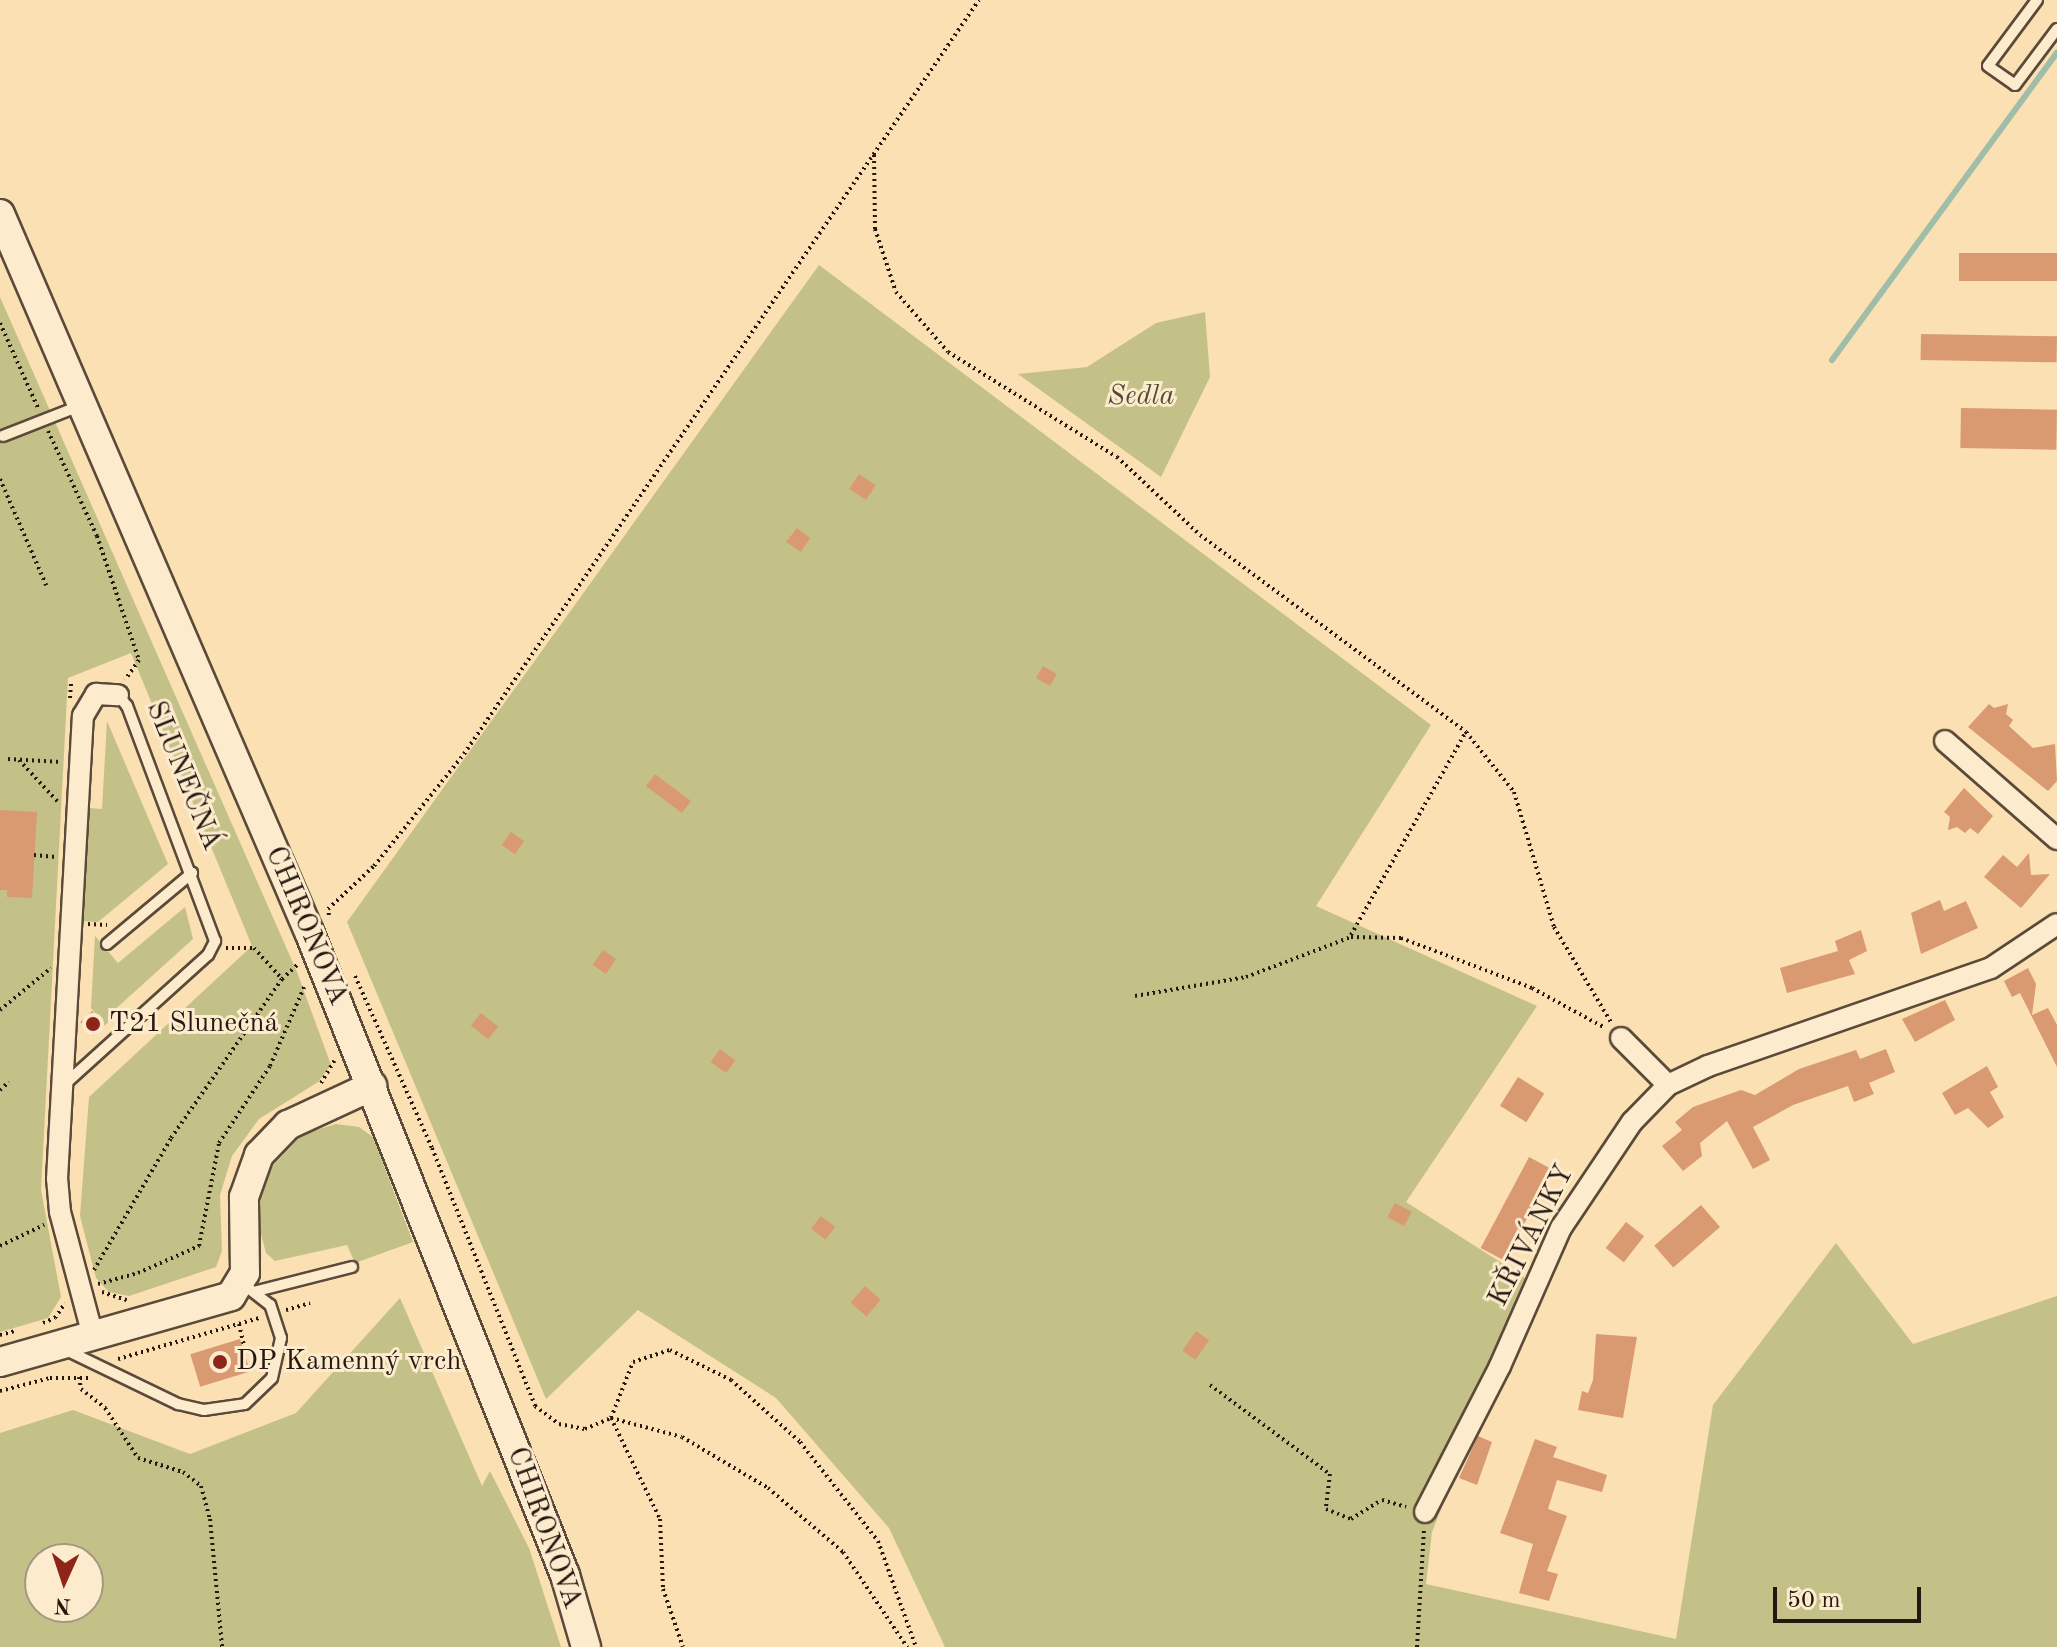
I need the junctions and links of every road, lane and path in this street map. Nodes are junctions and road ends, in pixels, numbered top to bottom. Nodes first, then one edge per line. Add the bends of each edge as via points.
1 (979, 0) edge
2 (2037, 0) edge
3 (2057, 29) edge
4 (874, 155) junction
5 (0, 214) edge
6 (0, 323) edge
7 (84, 405) junction
8 (43, 421) junction
9 (3, 436) dead end
10 (0, 479) edge
11 (46, 585) dead end
12 (118, 695) junction
13 (1466, 732) junction
14 (1945, 741) dead end
15 (8, 759) dead end
16 (19, 760) junction
17 (67, 763) dead end
18 (65, 810) dead end
19 (2057, 839) edge
20 (34, 855) dead end
21 (62, 857) dead end
22 (192, 873) junction
23 (2057, 924) edge
24 (96, 925) dead end
25 (109, 926) dead end
26 (320, 928) junction
27 (1351, 937) junction
28 (107, 944) dead end
29 (214, 947) junction
30 (56, 964) dead end
31 (298, 964) dead end
32 (349, 965) dead end
33 (282, 979) junction
34 (306, 984) dead end
35 (1135, 996) dead end
36 (0, 1010) edge
37 (1621, 1038) junction
38 (9, 1082) dead end
39 (63, 1085) junction
40 (1668, 1085) junction
41 (372, 1086) junction
42 (0, 1090) edge
43 (51, 1238) dead end
44 (0, 1246) edge
45 (352, 1267) dead end
46 (91, 1276) dead end
47 (94, 1285) dead end
48 (249, 1287) junction
49 (67, 1293) dead end
50 (310, 1303) dead end
51 (288, 1309) junction
52 (275, 1313) junction
53 (289, 1318) dead end
54 (239, 1323) junction
55 (35, 1325) dead end
56 (23, 1329) dead end
57 (0, 1335) edge
58 (93, 1336) junction
59 (244, 1345) dead end
60 (59, 1346) junction
61 (0, 1362) edge
62 (102, 1370) junction
63 (79, 1377) junction
64 (89, 1379) junction
65 (100, 1383) dead end
66 (1210, 1385) dead end
67 (0, 1391) edge
68 (611, 1418) junction
69 (1425, 1512) junction
70 (222, 1647) edge
71 (586, 1647) edge
72 (683, 1647) edge
73 (907, 1647) edge
74 (916, 1647) edge
75 (1417, 1647) edge

1 - 4 path
2 - 3 lane via 1988,66 2015,85
4 - 13 path via 875,229 896,292 948,352 1117,457 1200,535
4 - 26 path via 464,754 374,866 328,909
5 - 7 street, CHIRONOVA
6 - 8 path
7 - 8 lane
7 - 26 street, CHIRONOVA
8 - 9 lane
8 - 12 path via 97,536 139,660
10 - 11 path
12 - 22 lane, SLUNEČNÁ via 127,706
12 - 39 street, SLUNEČNÁ via 96,694 83,716
13 - 27 path
13 - 37 path via 1514,792 1554,927
14 - 19 street
15 - 16 path
16 - 17 path
16 - 18 path
20 - 21 path
22 - 28 lane
22 - 29 lane, SLUNEČNÁ via 213,929
23 - 40 street, KŘIVÁNKY via 1991,968 1708,1066
24 - 25 path
26 - 41 street, CHIRONOVA
27 - 35 path via 1246,977
27 - 37 path via 1401,938 1532,988
29 - 33 path via 254,948
29 - 39 lane
30 - 36 path
31 - 33 path
32 - 68 path via 432,1148 535,1406 559,1424 585,1429
33 - 46 path via 171,1138
34 - 47 path via 270,1066 219,1143 199,1246 138,1273
37 - 40 street
38 - 42 path
39 - 58 street, SLUNEČNÁ via 58,1197
40 - 69 street, KŘIVÁNKY via 1632,1122 1561,1228 1500,1366
41 - 48 street via 288,1125 259,1155 244,1197
41 - 71 street, CHIRONOVA via 565,1575
43 - 44 path via 48,1224
45 - 48 lane
48 - 52 lane
48 - 58 street via 223,1300
49 - 55 path via 55,1318
50 - 51 path
51 - 52 path
51 - 53 path
52 - 54 path
52 - 62 lane via 281,1338 272,1378 252,1399 229,1410 178,1404
54 - 59 path
54 - 62 path via 122,1357
56 - 57 path
58 - 60 street
60 - 61 street
60 - 62 lane
62 - 64 path
63 - 64 path
63 - 67 path via 50,1378
63 - 70 path via 81,1389 105,1408 138,1458 183,1472 201,1486 210,1519
64 - 65 path
66 - 69 path via 1330,1474 1326,1509 1351,1519 1382,1500
68 - 72 path via 660,1519 663,1589
68 - 73 path via 682,1437 768,1488 843,1552
68 - 74 path via 633,1362 670,1350 731,1380 800,1442 878,1541
69 - 75 path

